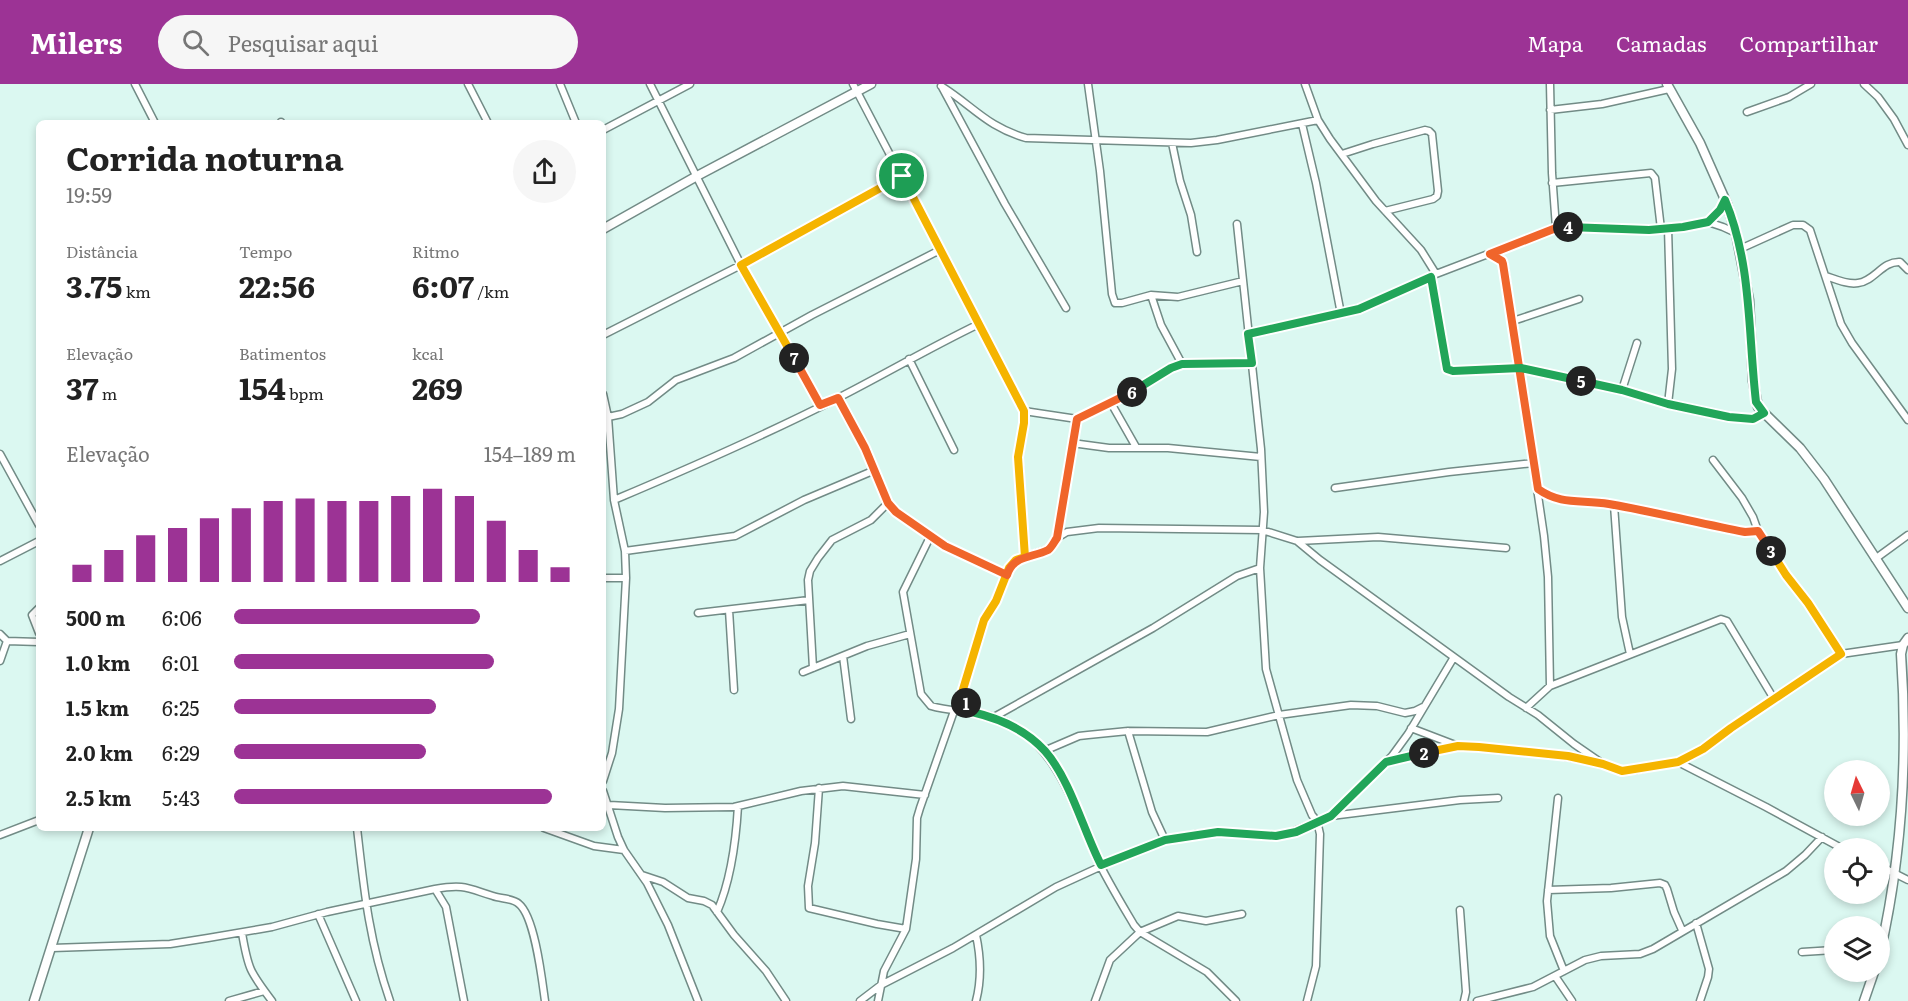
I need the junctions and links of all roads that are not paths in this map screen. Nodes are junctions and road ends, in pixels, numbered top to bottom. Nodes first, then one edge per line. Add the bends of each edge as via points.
1 (135, 84) edge
2 (468, 84) edge
3 (560, 84) edge
4 (650, 84) edge
5 (690, 84) edge
6 (871, 84) edge
7 (1088, 84) edge
8 (1305, 84) edge
9 (1550, 84) edge
10 (1810, 84) edge
11 (1864, 84) edge
12 (940, 85) edge
13 (1668, 86) edge
14 (855, 88) edge
15 (658, 101) junction
16 (1550, 110) junction
17 (1747, 112) dead end
18 (153, 120) edge
19 (486, 120) edge
20 (575, 120) edge
21 (1318, 120) junction
22 (1302, 123) junction
23 (606, 128) edge
24 (1095, 140) junction
25 (1172, 143) junction
26 (1908, 145) edge
27 (1342, 154) junction
28 (697, 176) junction
29 (902, 176) junction
30 (1552, 183) junction
31 (1725, 200) junction
32 (1385, 211) junction
33 (1708, 222) junction
34 (1237, 224) dead end
35 (606, 227) edge
36 (1556, 228) junction
37 (1665, 228) junction
38 (1736, 233) junction
39 (1740, 249) junction
40 (940, 250) junction
41 (1197, 252) dead end
42 (1490, 254) junction
43 (741, 265) junction
44 (1908, 270) edge
45 (1433, 275) junction
46 (1826, 276) junction
47 (1243, 281) junction
48 (1151, 295) junction
49 (1579, 299) dead end
50 (1066, 308) dead end
51 (1341, 314) junction
52 (1513, 321) junction
53 (979, 324) junction
54 (606, 333) edge
55 (780, 334) junction
56 (1248, 334) junction
57 (1637, 343) dead end
58 (909, 359) junction
59 (1252, 363) junction
60 (1182, 364) junction
61 (1521, 368) junction
62 (1622, 390) junction
63 (838, 398) junction
64 (1111, 402) junction
65 (1668, 404) junction
66 (820, 405) junction
67 (606, 408) edge
68 (1024, 411) junction
69 (1764, 413) junction
70 (608, 417) junction
71 (1077, 419) junction
72 (1908, 420) edge
73 (1072, 442) junction
74 (1136, 447) junction
75 (954, 450) dead end
76 (0, 454) edge
77 (1261, 457) junction
78 (1713, 460) dead end
79 (1534, 464) junction
80 (875, 470) junction
81 (1335, 488) dead end
82 (1538, 489) junction
83 (615, 500) junction
84 (888, 503) junction
85 (1614, 505) junction
86 (36, 520) edge
87 (1262, 530) junction
88 (1758, 531) junction
89 (1908, 536) edge
90 (930, 537) junction
91 (1057, 538) junction
92 (1297, 541) junction
93 (36, 543) edge
94 (1506, 548) dead end
95 (625, 551) junction
96 (1025, 557) junction
97 (1875, 559) junction
98 (0, 561) edge
99 (1260, 568) junction
100 (1007, 575) junction
101 (606, 578) edge
102 (627, 578) junction
103 (808, 600) junction
104 (1908, 608) edge
105 (729, 610) junction
106 (36, 611) edge
107 (698, 613) dead end
108 (36, 625) edge
109 (0, 634) edge
110 (910, 634) junction
111 (7, 641) junction
112 (36, 642) edge
113 (1905, 642) edge
114 (1630, 654) junction
115 (1841, 654) junction
116 (843, 656) junction
117 (1454, 657) junction
118 (0, 661) edge
119 (813, 668) junction
120 (803, 672) dead end
121 (1550, 687) junction
122 (734, 690) dead end
123 (961, 696) junction
124 (1774, 699) junction
125 (1424, 706) junction
126 (1526, 708) junction
127 (954, 711) junction
128 (972, 712) junction
129 (1405, 713) junction
130 (1279, 715) junction
131 (994, 717) junction
132 (851, 719) dead end
133 (1412, 727) junction
134 (1128, 731) junction
135 (1458, 746) junction
136 (1044, 751) junction
137 (1386, 762) junction
138 (1678, 762) junction
139 (1603, 764) junction
140 (606, 772) edge
141 (819, 788) junction
142 (1905, 789) edge
143 (925, 795) junction
144 (606, 798) edge
145 (1498, 798) dead end
146 (1558, 798) dead end
147 (609, 805) junction
148 (738, 806) junction
149 (1331, 816) junction
150 (36, 821) edge
151 (1317, 821) junction
152 (88, 831) edge
153 (357, 831) edge
154 (552, 831) edge
155 (0, 835) edge
156 (1822, 837) joint
157 (1165, 840) junction
158 (624, 850) junction
159 (1101, 865) junction
160 (1890, 871) edge
161 (1895, 873) junction
162 (642, 875) junction
163 (1908, 880) edge
164 (435, 889) junction
165 (1548, 890) junction
166 (365, 904) junction
167 (1460, 910) dead end
168 (717, 912) junction
169 (318, 914) junction
170 (1242, 914) dead end
171 (1887, 916) edge
172 (1696, 923) junction
173 (906, 929) junction
174 (1682, 930) junction
175 (1140, 932) junction
176 (242, 933) junction
177 (976, 935) junction
178 (52, 948) junction
179 (1824, 951) edge
180 (1802, 952) dead end
181 (1564, 971) junction
182 (1555, 976) junction
183 (1871, 982) edge
184 (881, 985) junction
185 (264, 991) junction
186 (34, 1001) edge
187 (229, 1001) edge
188 (272, 1001) edge
189 (356, 1001) edge
190 (390, 1001) edge
191 (464, 1001) edge
192 (545, 1001) edge
193 (698, 1001) edge
194 (786, 1001) edge
195 (860, 1001) edge
196 (878, 1001) edge
197 (975, 1001) edge
198 (1095, 1001) edge
199 (1236, 1001) edge
200 (1307, 1001) edge
201 (1464, 1001) edge
202 (1477, 1001) edge
203 (1572, 1001) edge
204 (1700, 1001) edge
205 (1864, 1001) edge

1 - 18 street
2 - 19 street
3 - 20 street
4 - 15 street
5 - 15 street
6 - 14 street
7 - 24 street
8 - 21 street
9 - 16 street
10 - 17 street via 1789,97
11 - 26 street via 1883,104
12 - 24 street via 987,122 1010,133 1026,138
12 - 50 street
13 - 16 street via 1602,104
13 - 31 street via 1700,143
14 - 28 street
14 - 29 street
15 - 23 street
15 - 28 street
16 - 30 street
21 - 22 street
21 - 27 street
22 - 25 street via 1217,140
22 - 51 street
24 - 25 street
24 - 48 street via 1113,300 1118,304
25 - 41 street
27 - 32 street
27 - 32 street via 1430,131 1437,196
28 - 35 street
28 - 43 street
29 - 40 street
29 - 43 street
30 - 36 street
30 - 37 street via 1651,173
31 - 33 street
31 - 38 street
32 - 45 street via 1421,250
33 - 37 street
33 - 38 street
34 - 47 street
36 - 37 street
36 - 42 street
37 - 65 street via 1672,369
38 - 39 street
39 - 46 street via 1787,226 1803,225 1810,230
39 - 69 street via 1749,300 1756,402
40 - 53 street
40 - 55 street
42 - 45 street
42 - 52 street via 1502,261
43 - 54 street
43 - 55 street
44 - 46 street via 1900,262 1890,262 1860,284
45 - 51 street
45 - 61 street via 1447,369
46 - 72 street via 1841,324
47 - 48 street via 1178,297
47 - 56 street
48 - 60 street via 1161,325
49 - 52 street
51 - 56 street
52 - 61 street
53 - 58 street
53 - 68 street
55 - 66 street
55 - 70 street via 734,358 676,380 656,396
56 - 59 street
57 - 62 street
58 - 63 street
58 - 75 street
59 - 60 street
59 - 77 street
60 - 64 street
61 - 62 street
61 - 79 street
62 - 65 street
63 - 66 street
63 - 80 street
64 - 71 street
64 - 74 street
65 - 69 street via 1746,420
66 - 83 street via 734,449
67 - 70 street
68 - 71 street
68 - 96 street via 1018,457
69 - 97 street via 1800,448 1824,479
70 - 83 street
71 - 73 street
73 - 74 street via 1109,448
73 - 91 street
74 - 77 street
76 - 86 street
77 - 87 street
78 - 88 street via 1742,498
79 - 81 street
79 - 82 street
80 - 84 street
80 - 95 street via 804,500 735,536
82 - 85 street via 1563,501
82 - 121 street via 1548,577
83 - 95 street
84 - 90 street
84 - 103 street via 871,520 832,540 810,571
85 - 88 street via 1745,532
85 - 114 street via 1622,617
87 - 91 street via 1099,528 1067,532
87 - 92 street
87 - 99 street
88 - 115 street
89 - 97 street
90 - 100 street
90 - 110 street via 903,592
91 - 96 street via 1050,549
92 - 94 street via 1378,537
92 - 117 street
93 - 98 street
95 - 102 street
96 - 100 street via 1016,560
97 - 104 street
99 - 130 street via 1266,669
99 - 131 street via 1237,576
100 - 123 street via 979,633
101 - 102 street
102 - 140 street via 619,709
103 - 105 street
103 - 119 street
105 - 107 street
105 - 122 street
106 - 108 street via 32,615
109 - 111 street
110 - 116 street
110 - 127 street via 921,694 931,706
111 - 112 street
111 - 118 street
113 - 115 street
113 - 142 street via 1901,654
114 - 121 street
114 - 124 street via 1724,619
115 - 124 street
116 - 119 street
116 - 132 street
117 - 125 street
117 - 126 street
119 - 120 street
121 - 126 street
123 - 127 street
123 - 128 street
124 - 138 street
125 - 129 street
125 - 133 street
126 - 139 street
127 - 128 street
127 - 143 street
128 - 131 street
129 - 130 street via 1359,705
129 - 133 street
130 - 134 street via 1208,732
130 - 151 street via 1297,780
131 - 136 street
133 - 135 street
133 - 137 street
134 - 136 street via 1080,736
134 - 157 street via 1152,812
135 - 137 street
135 - 139 street via 1550,754
136 - 159 street via 1068,790
137 - 149 street
138 - 139 street via 1622,771
138 - 156 street
141 - 143 street via 843,786
141 - 148 street
141 - 173 street via 809,908
142 - 161 street
143 - 173 street via 917,818 916,859
144 - 147 street
145 - 149 street
146 - 165 street
147 - 148 street
147 - 158 street
148 - 168 street via 732,854
149 - 151 street
150 - 155 street
151 - 157 street via 1286,835 1218,832
151 - 200 street via 1320,834 1316,966
152 - 178 street
153 - 166 street
154 - 158 street via 594,846
156 - 172 street via 1786,871
157 - 159 street
158 - 162 street
159 - 175 street
159 - 177 street
160 - 161 street
161 - 163 street
161 - 171 street
162 - 168 street via 663,882 688,898 705,901
162 - 193 street via 668,925
164 - 166 street
164 - 191 street via 446,907
164 - 192 street via 465,886 521,906 529,919
165 - 174 street via 1665,885
165 - 181 street via 1550,936
166 - 169 street
166 - 190 street
167 - 201 street
168 - 194 street
169 - 176 street
169 - 189 street
170 - 175 street via 1206,921 1178,916
172 - 174 street
172 - 204 street via 1709,969
173 - 184 street
174 - 181 street via 1640,954 1601,956
175 - 198 street via 1110,960
175 - 199 street via 1207,972
176 - 178 street via 170,944
176 - 185 street via 248,968
177 - 184 street
177 - 197 street via 981,960
178 - 186 street
179 - 180 street
181 - 182 street
182 - 202 street via 1533,987
182 - 203 street
183 - 205 street
184 - 195 street
184 - 196 street
185 - 187 street
185 - 188 street

